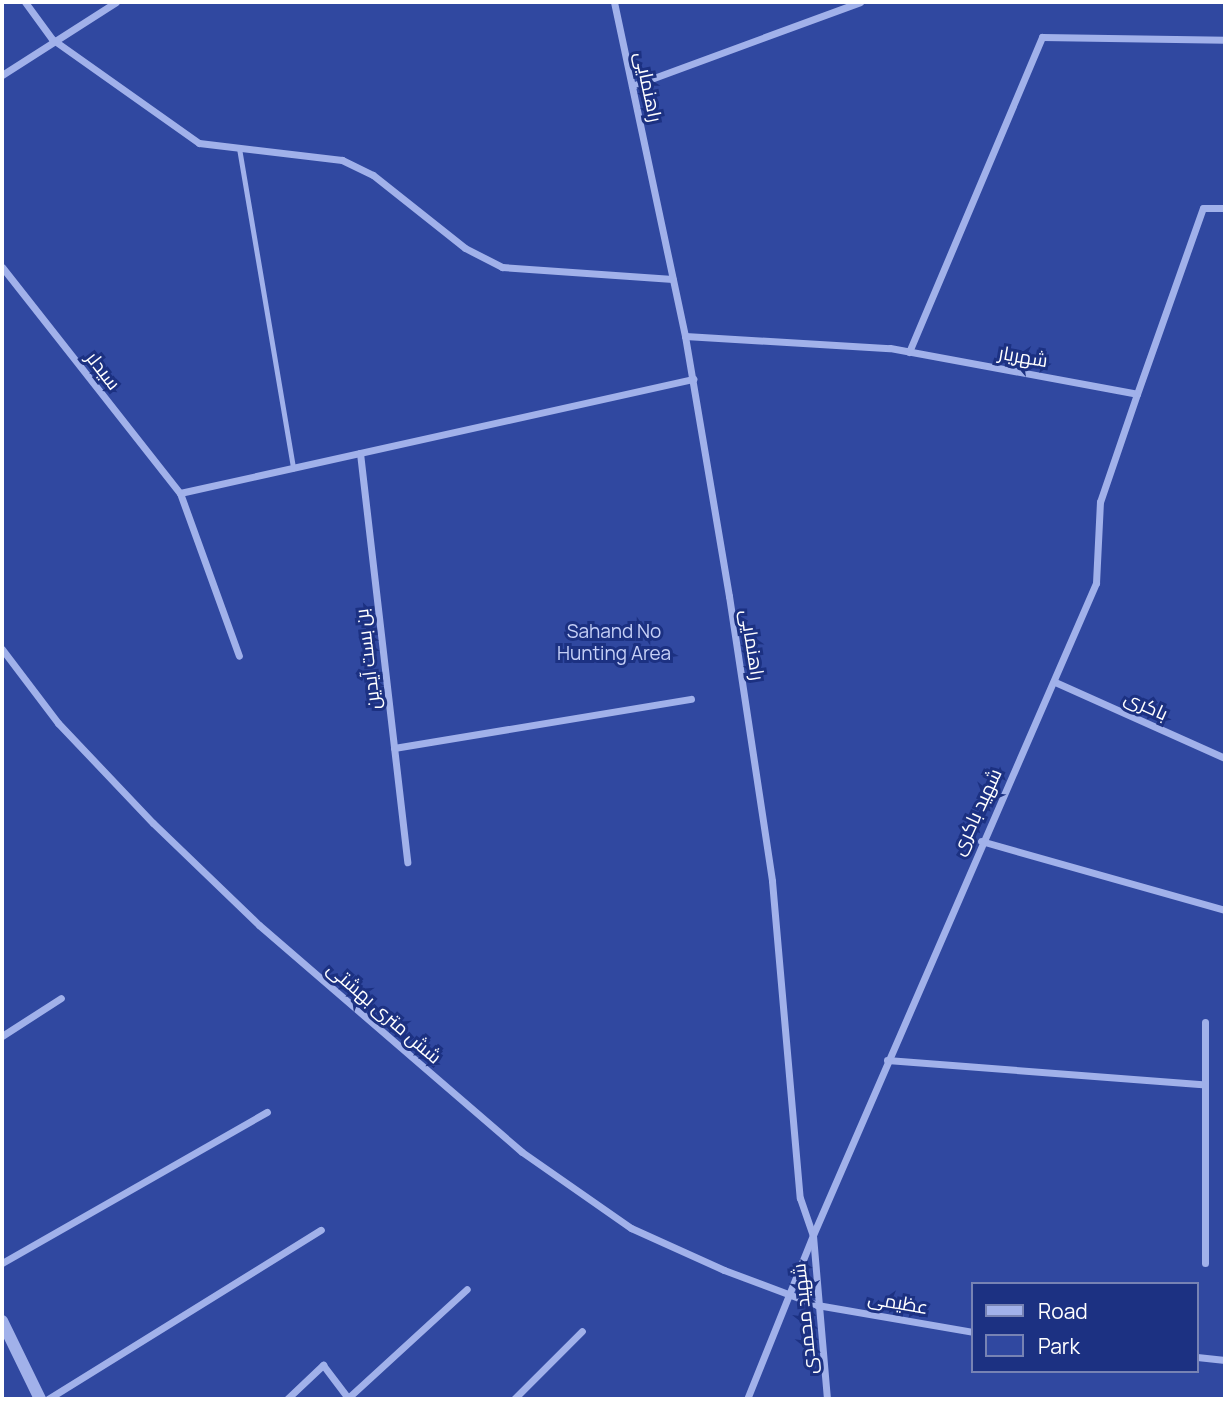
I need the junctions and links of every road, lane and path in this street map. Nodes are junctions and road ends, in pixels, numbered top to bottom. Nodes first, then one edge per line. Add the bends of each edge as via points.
1 (25, 2) edge
2 (116, 2) edge
3 (614, 2) edge
4 (860, 2) edge
5 (52, 39) junction
6 (1225, 40) edge
7 (2, 75) edge
8 (632, 86) junction
9 (239, 148) junction
10 (1225, 208) edge
11 (2, 267) edge
12 (673, 279) junction
13 (685, 336) junction
14 (909, 352) junction
15 (693, 379) junction
16 (1137, 394) junction
17 (360, 453) junction
18 (293, 468) junction
19 (180, 494) junction
20 (2, 649) edge
21 (239, 656) dead end
22 (1055, 682) junction
23 (691, 699) dead end
24 (394, 748) junction
25 (1225, 758) edge
26 (981, 841) junction
27 (407, 862) dead end
28 (1225, 910) edge
29 (61, 998) dead end
30 (1205, 1022) dead end
31 (2, 1036) edge
32 (887, 1060) junction
33 (1202, 1084) junction
34 (267, 1112) dead end
35 (321, 1230) dead end
36 (813, 1235) junction
37 (2, 1263) edge
38 (1205, 1263) dead end
39 (467, 1289) dead end
40 (787, 1294) junction
41 (817, 1305) junction
42 (2, 1321) edge
43 (582, 1331) dead end
44 (972, 1332) edge
45 (1199, 1357) edge
46 (1225, 1360) edge
47 (40, 1399) edge
48 (48, 1399) edge
49 (287, 1399) edge
50 (514, 1399) edge
51 (747, 1399) edge
52 (827, 1399) edge

1 - 5 street
2 - 5 street
3 - 8 street, راهنمایی
4 - 8 street
5 - 7 street
5 - 9 street via 199,143
6 - 14 street via 1042,37
8 - 12 street, راهنمایی
9 - 12 street via 342,160 373,175 464,248 502,267
9 - 18 lane
10 - 16 street via 1203,208
11 - 19 street, سیدلر
12 - 13 street, راهنمایی
13 - 14 street, شهریار
13 - 15 street, راهنمایی
14 - 16 street, شهریار
15 - 17 street
15 - 36 street, راهنمایی via 772,881 800,1198
16 - 22 street, شهید باکری via 1100,502 1096,583
17 - 18 street
17 - 24 street, بن بست آیدین
18 - 19 street
19 - 21 street, سیدلر
20 - 40 street, شش متری بهشتی via 58,723 191,860 522,1152 631,1228
22 - 25 street, باکری
22 - 26 street, شهید باکری
23 - 24 street
24 - 27 street, بن بست آیدین
26 - 28 street
26 - 32 street, شهید باکری
29 - 31 street
30 - 33 street
32 - 33 street
32 - 36 street, شهید باکری
33 - 38 street
34 - 37 street
35 - 48 street
36 - 40 street
36 - 41 street, شهید محمدی
39 - 49 street via 348,1398 323,1366
40 - 41 street, شش متری بهشتی
40 - 51 street
41 - 44 street, عظیمی
41 - 52 street, شهید محمدی
42 - 47 street
43 - 50 street
45 - 46 street

